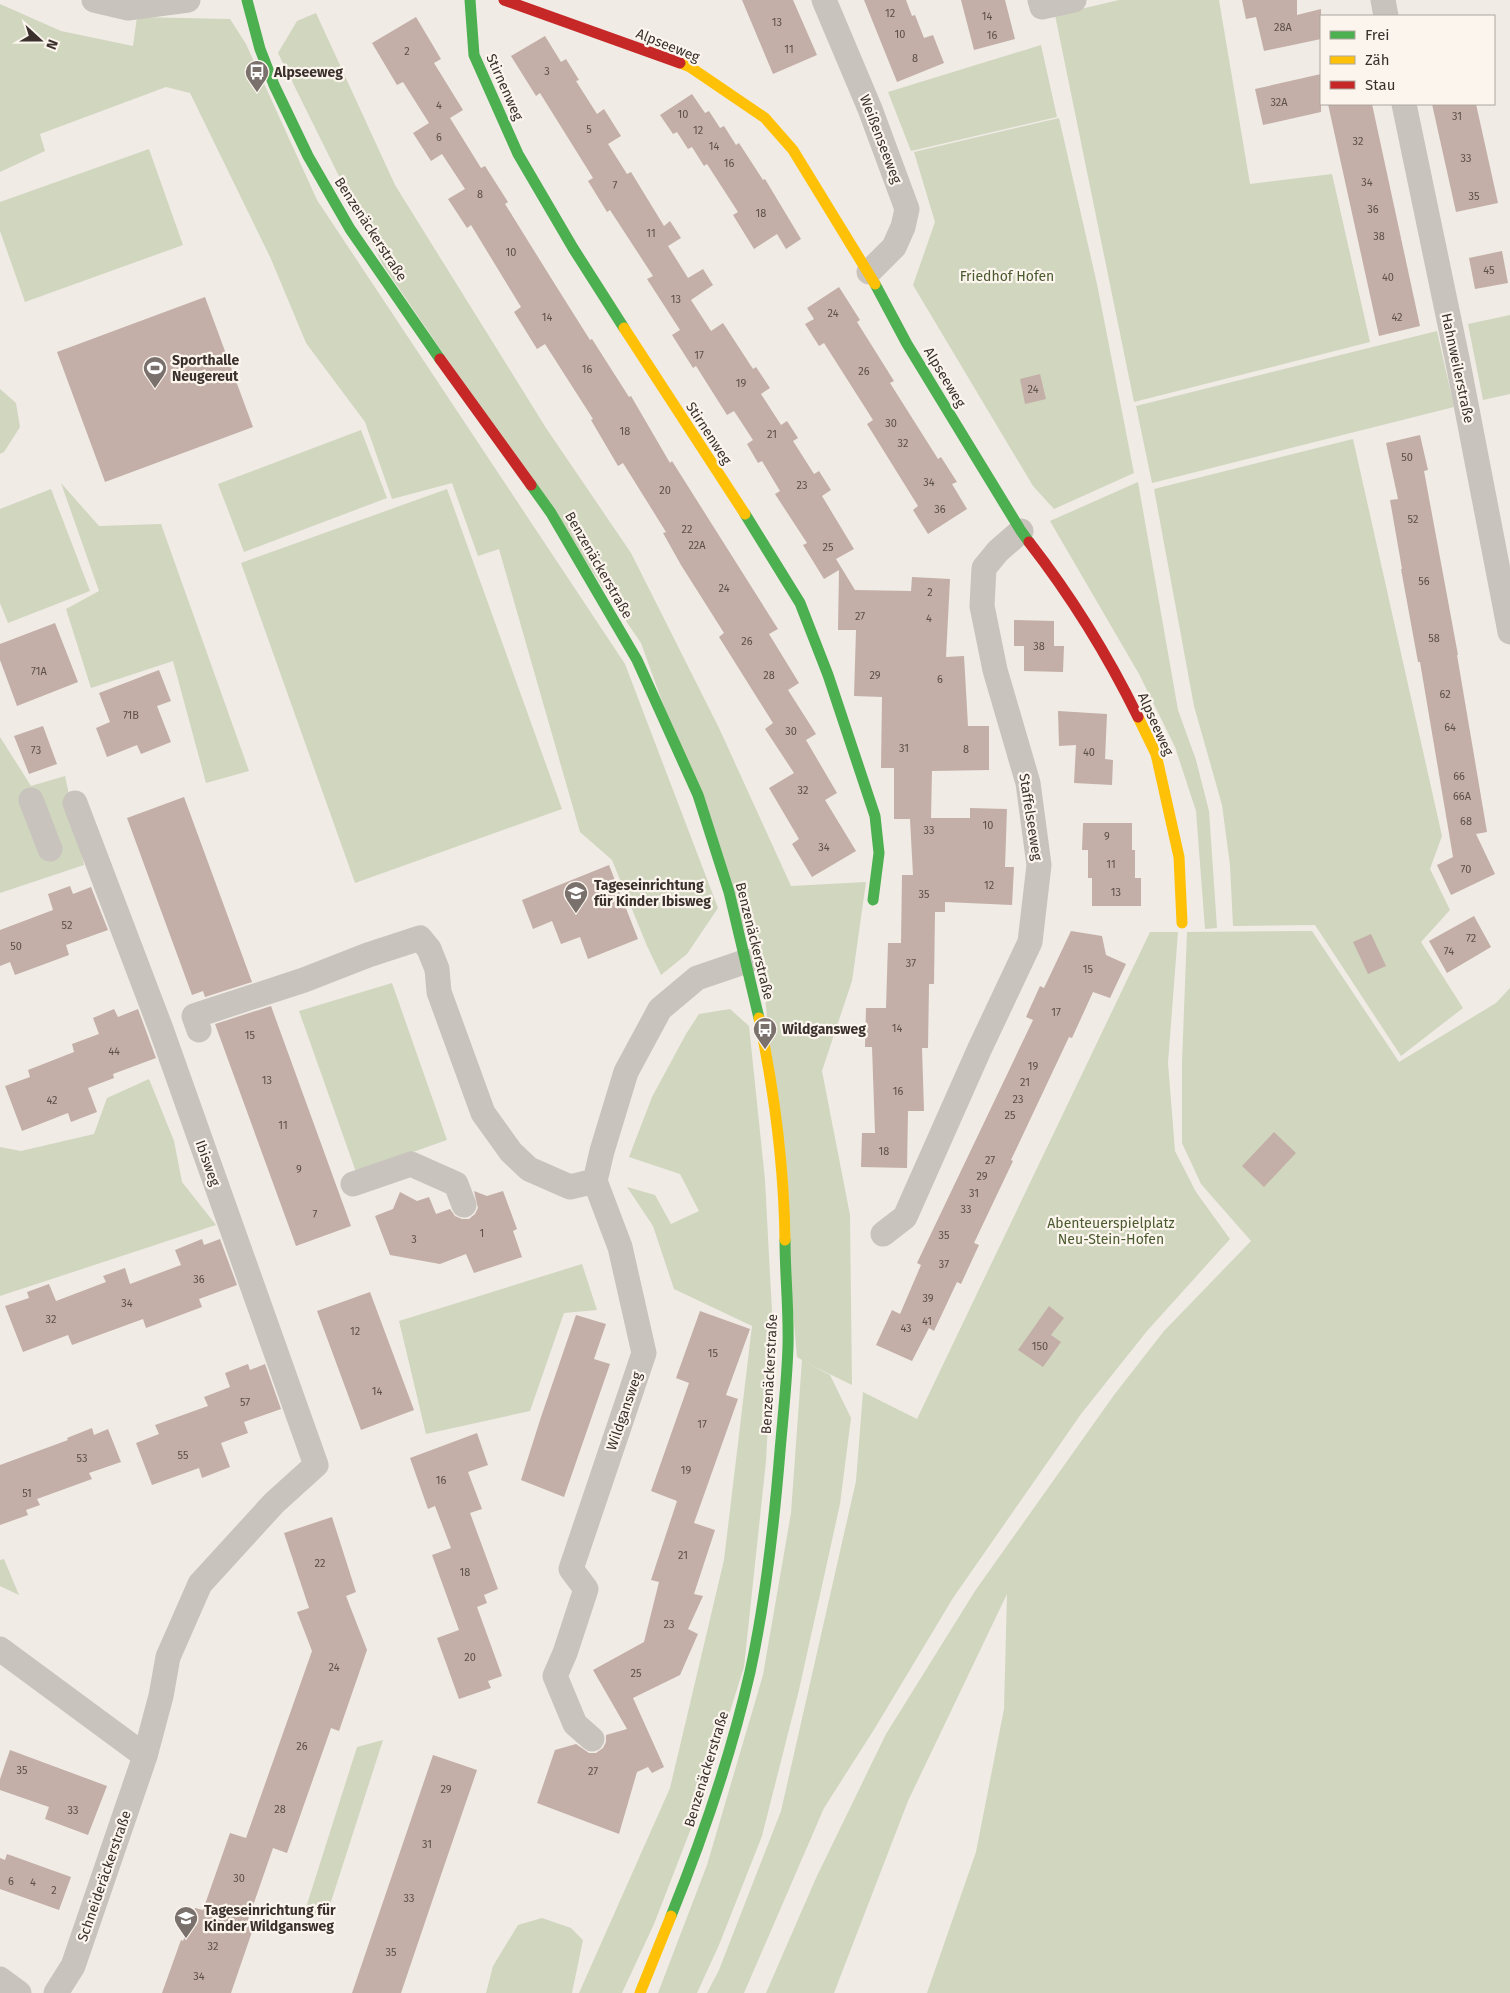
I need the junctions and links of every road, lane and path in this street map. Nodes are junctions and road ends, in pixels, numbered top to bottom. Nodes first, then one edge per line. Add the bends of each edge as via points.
1 (94, 0) edge
2 (188, 0) edge
3 (247, 0) edge
4 (470, 0) edge
5 (504, 0) edge
6 (824, 0) edge
7 (1074, 0) edge
8 (1383, 0) edge
9 (1041, 4) edge
10 (1386, 15) edge
11 (1404, 105) edge
12 (869, 272) junction
13 (1020, 531) junction
14 (1510, 632) edge
15 (31, 800) dead end
16 (75, 803) dead end
17 (50, 849) dead end
18 (873, 900) dead end
19 (1182, 923) dead end
20 (747, 961) junction
21 (198, 1030) dead end
22 (595, 1181) junction
23 (353, 1184) dead end
24 (464, 1204) dead end
25 (883, 1234) dead end
26 (271, 1508) joint
27 (0, 1649) edge
28 (592, 1739) dead end
29 (145, 1756) junction
30 (0, 1979) edge
31 (19, 1993) edge
32 (56, 1993) edge
33 (640, 1993) edge

1 - 2 street via 128,8
3 - 20 street, Benzenäckerstraße via 274,85 308,156 350,229 551,513 636,660 698,795
4 - 18 street, Stirnenweg via 474,55 518,154 578,256 800,603 875,816 879,853
5 - 12 street, Alpseeweg via 690,67 765,118 793,150
6 - 12 street, Weißenseeweg via 870,109 907,209 894,247
7 - 9 street
8 - 10 street
11 - 14 street, Hahnweilerstraße
12 - 13 street, Alpseeweg via 907,344
13 - 19 street, Alpseeweg via 1053,572 1121,684 1156,754 1179,858
13 - 25 street, Staffelseeweg via 984,568 982,606 995,670 1028,783 1039,864 1030,942 905,1217
15 - 17 street
16 - 26 street, Ibisweg via 161,1028 316,1465
20 - 22 street via 697,978 660,1010 626,1072
20 - 33 street, Benzenäckerstraße via 765,1050 783,1192 788,1345 775,1514 750,1672 725,1762 680,1897
21 - 22 street via 194,1016 420,938 434,962 439,992 483,1113 511,1152 529,1168 570,1187
22 - 28 street, Wildgansweg via 620,1247 644,1353 572,1533 571,1569 586,1589 555,1676 575,1724
23 - 24 street via 411,1164 456,1184
26 - 29 street, Schneideräckerstraße via 200,1584 168,1657
27 - 29 street
29 - 32 street, Schneideräckerstraße via 73,1966
30 - 31 street

